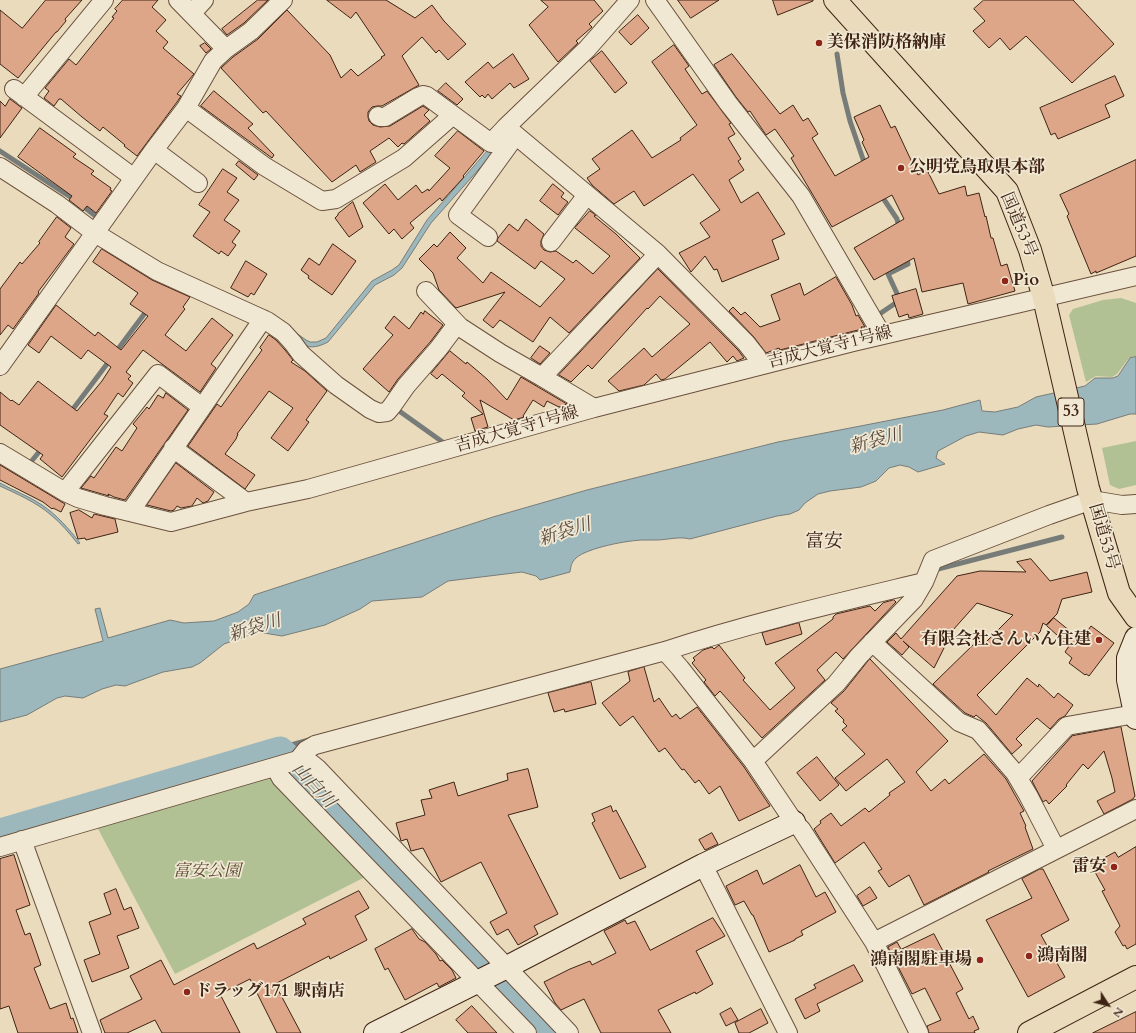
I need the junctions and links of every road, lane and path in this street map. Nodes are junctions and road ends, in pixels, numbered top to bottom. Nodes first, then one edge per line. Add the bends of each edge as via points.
1 (104, 0) edge
2 (178, 0) edge
3 (283, 0) edge
4 (630, 0) edge
5 (655, 0) edge
6 (839, 1) edge
7 (198, 6) edge
8 (226, 49) junction
9 (186, 108) junction
10 (454, 115) junction
11 (378, 116) dead end
12 (511, 131) junction
13 (154, 150) junction
14 (0, 167) edge
15 (134, 178) junction
16 (198, 183) dead end
17 (587, 195) junction
18 (95, 233) junction
19 (488, 237) dead end
20 (551, 242) dead end
21 (658, 254) junction
22 (1136, 276) edge
23 (426, 291) dead end
24 (1044, 298) junction
25 (263, 319) junction
26 (457, 324) junction
27 (882, 335) junction
28 (0, 366) edge
29 (759, 366) junction
30 (542, 377) junction
31 (202, 407) junction
32 (594, 408) junction
33 (173, 448) junction
34 (0, 453) edge
35 (65, 492) junction
36 (1090, 494) junction
37 (246, 502) junction
38 (1136, 504) edge
39 (130, 512) junction
40 (924, 582) junction
41 (1136, 617) edge
42 (1136, 638) edge
43 (872, 642) junction
44 (665, 651) junction
45 (1136, 716) edge
46 (753, 761) junction
47 (289, 762) junction
48 (1018, 778) junction
49 (1136, 809) edge
50 (794, 822) junction
51 (22, 840) junction
52 (0, 847) edge
53 (1056, 849) junction
54 (703, 865) junction
55 (874, 942) junction
56 (492, 974) junction
57 (1136, 977) edge
58 (92, 1033) edge
59 (375, 1033) edge
60 (527, 1033) edge
61 (569, 1033) edge
62 (788, 1033) edge
63 (919, 1033) edge
64 (1029, 1033) edge

1 - 15 street via 19,93
2 - 7 street
3 - 8 street via 251,31
4 - 12 street
5 - 27 street via 728,103 801,196
6 - 24 main road, 国道53号 / 53 via 1007,192 1030,250
7 - 8 street
8 - 9 street via 209,67
9 - 10 street via 264,166 326,202 336,199 404,158
9 - 13 street
10 - 11 street via 423,95 385,117
10 - 12 street via 491,143
12 - 17 street
12 - 19 street via 458,215
13 - 15 street
13 - 16 street
14 - 18 street via 57,204
15 - 18 street
17 - 20 street
17 - 21 street
18 - 25 street via 157,271
18 - 28 street
21 - 29 street via 746,343 757,357
21 - 30 street
22 - 24 street, 吉成大覚寺1号線
23 - 26 street
24 - 27 street, 吉成大覚寺1号線
24 - 36 main road, 国道53号 / 53
25 - 26 street via 283,332 301,354 336,385 379,412 387,412
25 - 31 street
26 - 30 street
27 - 29 street, 吉成大覚寺1号線
29 - 32 street, 吉成大覚寺1号線
30 - 32 street
31 - 33 street
31 - 35 street via 158,374
32 - 37 street, 吉成大覚寺1号線 via 308,489
33 - 37 street
33 - 39 street
34 - 35 street, 吉成大覚寺1号線
35 - 39 street, 吉成大覚寺1号線
36 - 38 street via 1122,505
36 - 40 street via 1049,514 933,560
36 - 41 main road, 国道53号 / 53 via 1119,592
37 - 39 street, 吉成大覚寺1号線 via 171,522
40 - 43 street via 914,599
40 - 44 street via 726,631
42 - 45 street via 1128,658 1128,680
43 - 46 street via 836,684
43 - 48 street via 959,722 978,730
44 - 46 street
44 - 47 street via 314,745
45 - 48 street via 1067,726
46 - 50 street
47 - 51 street
47 - 56 street via 317,768
47 - 56 street via 281,778
48 - 53 street
49 - 53 street
50 - 54 street
50 - 55 street via 801,828
51 - 52 street
51 - 58 street
53 - 55 street
54 - 56 street
54 - 62 street
55 - 63 street
56 - 59 street
56 - 60 street
56 - 61 street
57 - 64 main road

